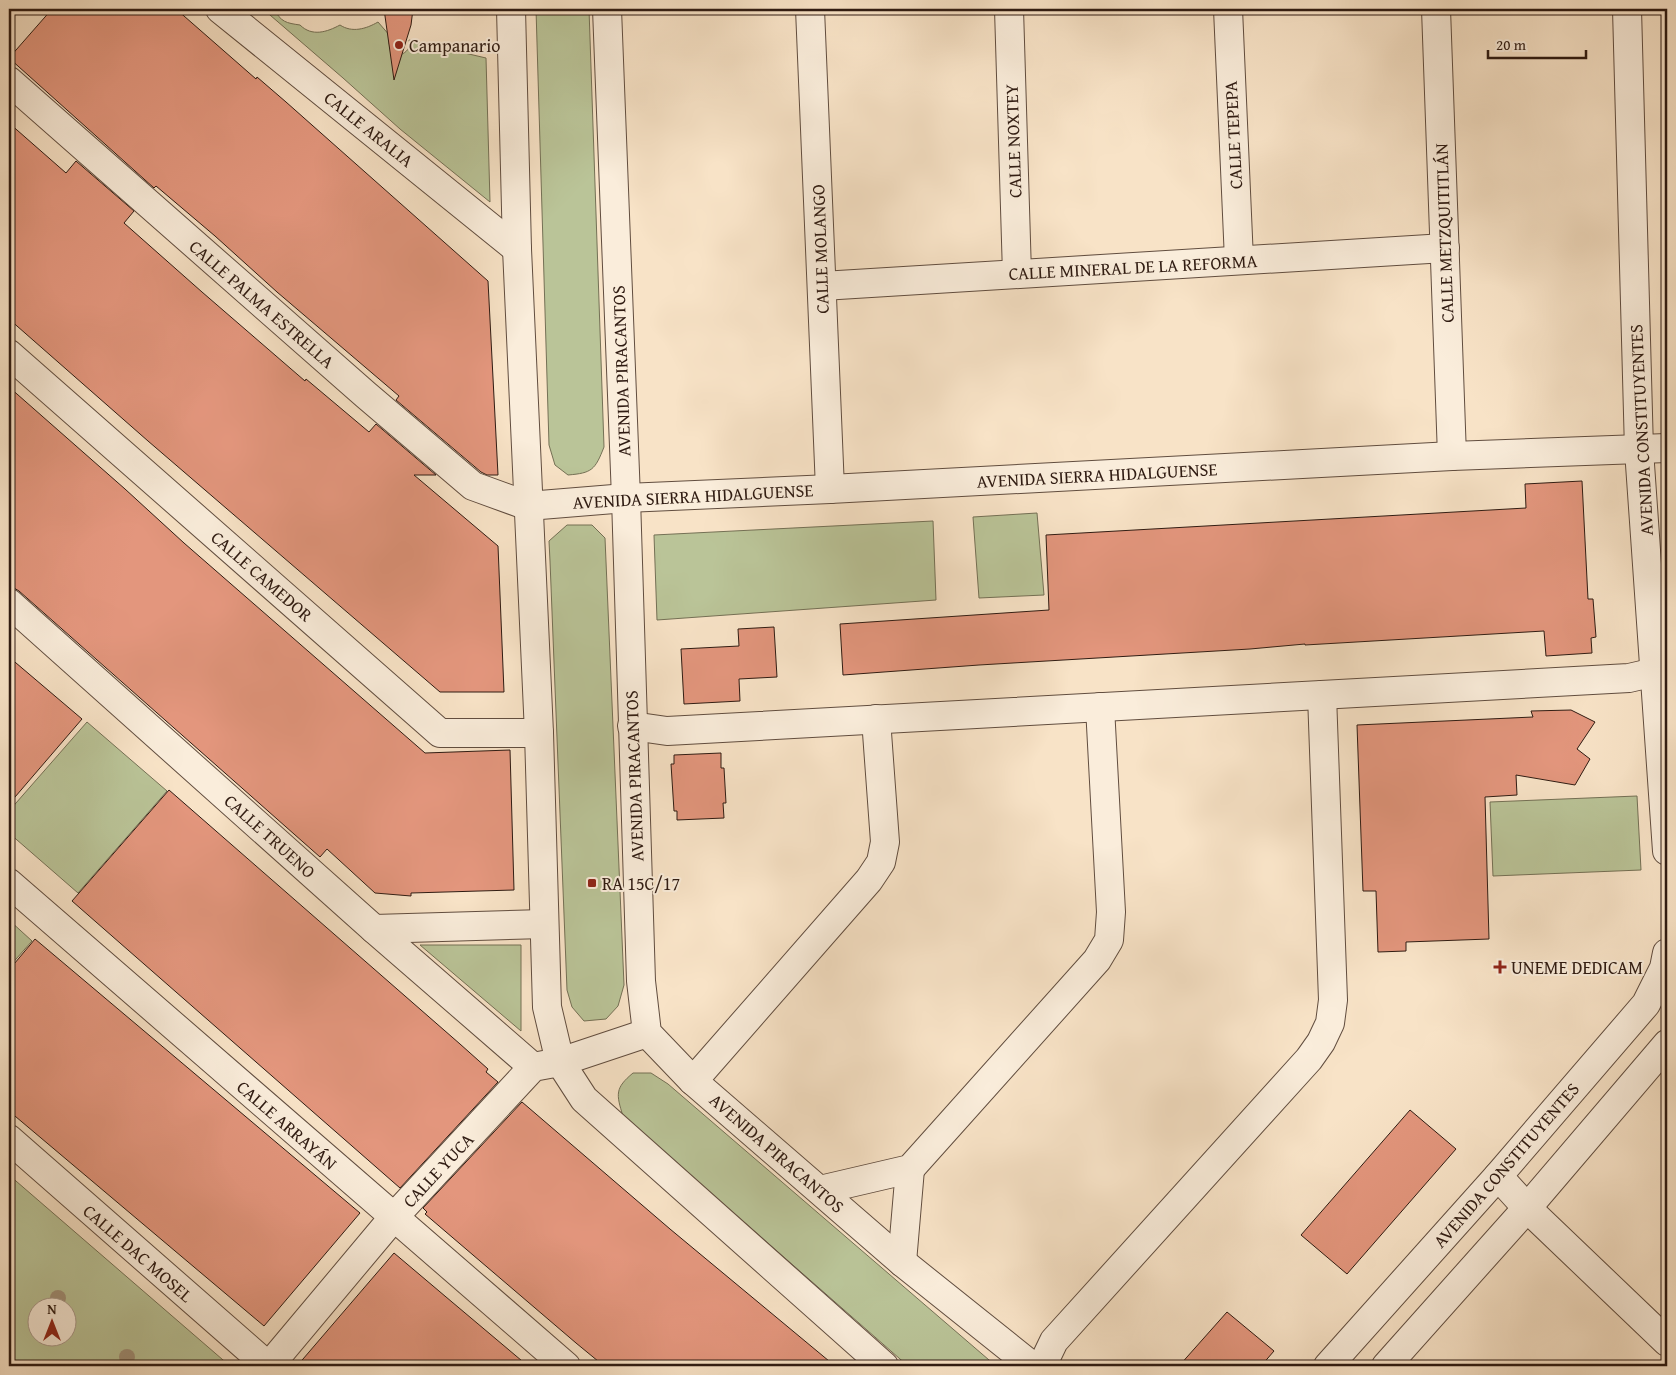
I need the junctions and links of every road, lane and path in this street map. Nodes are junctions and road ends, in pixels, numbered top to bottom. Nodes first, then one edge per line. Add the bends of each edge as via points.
1 (220, 9) edge
2 (511, 9) edge
3 (607, 9) edge
4 (810, 9) edge
5 (1010, 9) edge
6 (1228, 9) edge
7 (1436, 9) edge
8 (1627, 9) edge
9 (9, 81) edge
10 (1445, 248) junction
11 (517, 249) junction
12 (1239, 260) junction
13 (1017, 274) junction
14 (822, 286) junction
15 (9, 354) edge
16 (1667, 448) edge
17 (1639, 450) junction
18 (1452, 456) junction
19 (830, 489) junction
20 (626, 498) junction
21 (528, 506) junction
22 (9, 603) edge
23 (1659, 609) edge
24 (1655, 672) junction
25 (1322, 695) junction
26 (1100, 707) junction
27 (876, 719) junction
28 (632, 726) junction
29 (539, 733) junction
30 (1667, 851) edge
31 (9, 882) edge
32 (544, 924) junction
33 (374, 929) junction
34 (1667, 953) edge
35 (647, 1034) junction
36 (1667, 1044) edge
37 (560, 1062) junction
38 (533, 1067) junction
39 (693, 1081) junction
40 (9, 1139) edge
41 (910, 1169) junction
42 (1498, 1176) junction
43 (820, 1190) junction
44 (1527, 1208) junction
45 (393, 1218) junction
46 (902, 1262) junction
47 (1667, 1342) edge
48 (268, 1366) edge
49 (566, 1366) edge
50 (884, 1366) edge
51 (1032, 1366) edge
52 (1042, 1366) edge
53 (1328, 1366) edge
54 (1386, 1366) edge

1 - 11 street, CALLE ARALIA
2 - 11 street
3 - 20 street, AVENIDA PIRACANTOS
4 - 14 street, CALLE MOLANGO
5 - 13 street, CALLE NOXTEY
6 - 12 street, CALLE TEPEPA
7 - 10 street, CALLE METZQUITITLÁN
8 - 17 street, AVENIDA CONSTITUYENTES
9 - 21 street, CALLE PALMA ESTRELLA via 473,486
10 - 12 street, CALLE MINERAL DE LA REFORMA
10 - 18 street, CALLE METZQUITITLÁN
11 - 21 street
12 - 13 street, CALLE MINERAL DE LA REFORMA
13 - 14 street, CALLE MINERAL DE LA REFORMA
14 - 19 street, CALLE MOLANGO
15 - 29 street, CALLE CAMEDOR via 440,733
16 - 17 street, AVENIDA SIERRA HIDALGUENSE
17 - 18 street, AVENIDA SIERRA HIDALGUENSE
17 - 23 street, AVENIDA CONSTITUYENTES
18 - 19 street, AVENIDA SIERRA HIDALGUENSE
19 - 20 street, AVENIDA SIERRA HIDALGUENSE
20 - 21 street, AVENIDA SIERRA HIDALGUENSE
20 - 28 street, AVENIDA PIRACANTOS
21 - 29 street
22 - 33 street, CALLE TRUENO
23 - 24 street, AVENIDA CONSTITUYENTES
24 - 25 street via 1629,678
24 - 30 street, AVENIDA CONSTITUYENTES
25 - 26 street
25 - 52 street via 1333,1000 1330,1023 1309,1059 1054,1341
26 - 27 street
26 - 41 street via 1111,912 1109,940 1098,960
27 - 28 street via 667,731
27 - 39 street via 885,842 881,862 869,880
28 - 35 street, AVENIDA PIRACANTOS via 640,981
29 - 32 street
31 - 45 street, CALLE ARRAYÁN
32 - 33 street
32 - 37 street via 547,1007
33 - 38 street, CALLE TRUENO
34 - 42 street, AVENIDA CONSTITUYENTES via 1664,968 1646,1004
35 - 37 street
35 - 39 street, AVENIDA PIRACANTOS
36 - 44 street
37 - 38 street
37 - 50 street via 584,1100
38 - 45 street, CALLE YUCA
39 - 43 street, AVENIDA PIRACANTOS
40 - 48 street, CALLE DAC MOSEL
41 - 43 street
41 - 46 street
42 - 44 street
42 - 53 street, AVENIDA CONSTITUYENTES
43 - 46 street, AVENIDA PIRACANTOS
44 - 47 street
44 - 54 street
45 - 48 street, CALLE YUCA
45 - 49 street, CALLE ARRAYÁN
46 - 51 street, AVENIDA PIRACANTOS

